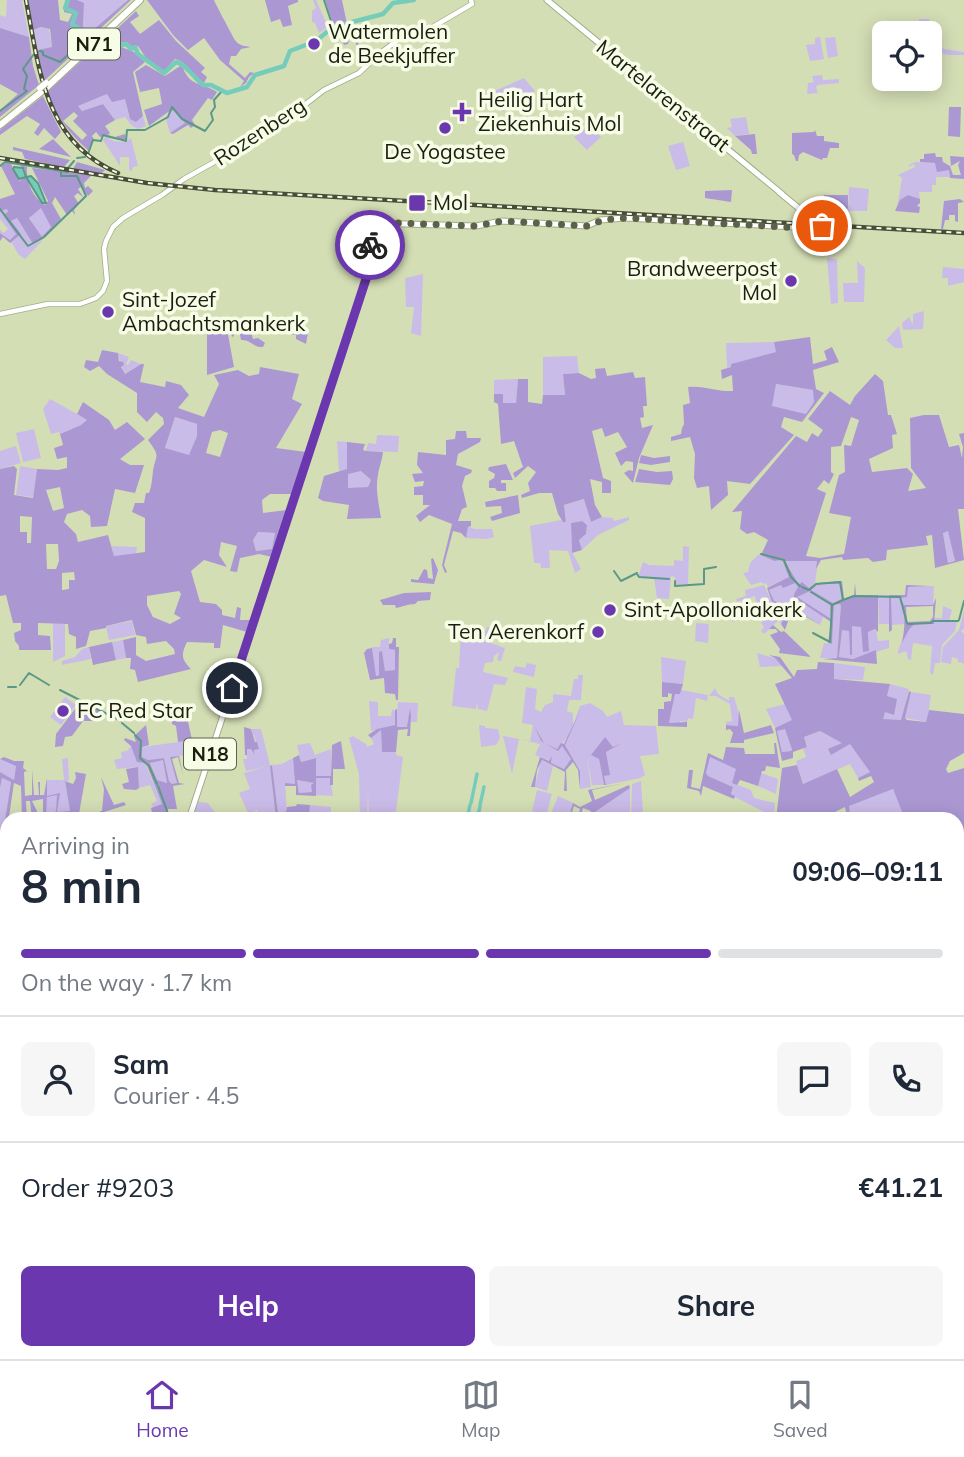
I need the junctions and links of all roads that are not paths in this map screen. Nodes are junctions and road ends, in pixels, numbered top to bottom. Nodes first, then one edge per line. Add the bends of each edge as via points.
1 (138, 0) edge
2 (547, 0) edge
3 (472, 2) edge
4 (0, 122) edge
5 (0, 314) edge
6 (191, 812) edge

1 - 4 highway, N71
2 - 6 main road, Martelarenstraat / N18 via 828,232 821,236 800,228 625,218 590,226 502,221 476,226 370,223 369,268
3 - 5 main road, Rozenberg via 431,28 388,46 363,70 123,218 104,246 107,284 96,298

